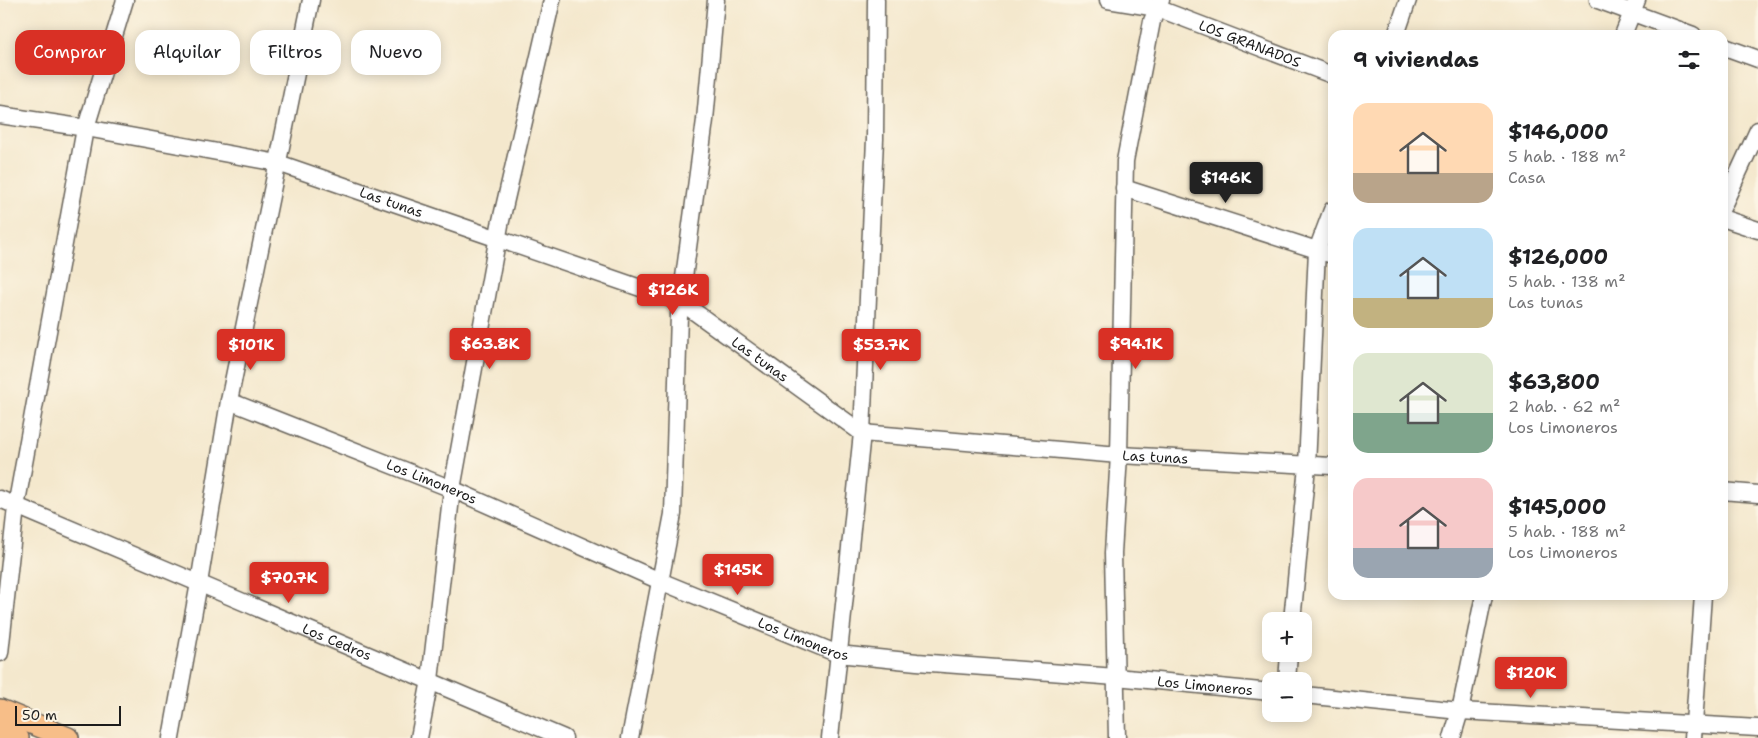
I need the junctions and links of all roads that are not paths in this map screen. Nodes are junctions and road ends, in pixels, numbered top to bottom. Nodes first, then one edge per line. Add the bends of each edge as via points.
1 (125, 0) edge
2 (312, 0) edge
3 (552, 0) edge
4 (716, 0) edge
5 (876, 0) edge
6 (1108, 0) edge
7 (1408, 0) edge
8 (1598, 0) edge
9 (1159, 4) edge
10 (1635, 6) edge
11 (1398, 30) edge
12 (1625, 30) edge
13 (1683, 30) edge
14 (1728, 48) edge
15 (1758, 60) edge
16 (1328, 73) edge
17 (0, 115) edge
18 (86, 128) junction
19 (1758, 130) edge
20 (278, 163) junction
21 (1124, 188) junction
22 (1728, 195) edge
23 (1728, 220) edge
24 (1758, 230) edge
25 (1328, 235) edge
26 (497, 239) junction
27 (1325, 253) edge
28 (680, 302) junction
29 (228, 401) junction
30 (862, 433) junction
31 (1119, 455) junction
32 (1307, 466) junction
33 (1328, 466) edge
34 (452, 489) junction
35 (1728, 492) edge
36 (1758, 494) edge
37 (0, 500) edge
38 (16, 507) junction
39 (660, 581) junction
40 (199, 583) junction
41 (1483, 600) edge
42 (1703, 600) edge
43 (1293, 612) edge
44 (0, 653) edge
45 (838, 654) junction
46 (1116, 677) junction
47 (430, 680) junction
48 (1262, 691) edge
49 (1312, 696) edge
50 (0, 710) edge
51 (1460, 710) junction
52 (1758, 728) edge
53 (0, 730) edge
54 (1694, 731) edge
55 (18, 738) edge
56 (68, 738) edge
57 (171, 738) edge
58 (419, 738) edge
59 (564, 738) edge
60 (630, 738) edge
61 (830, 738) edge
62 (1118, 738) edge
63 (1452, 738) edge

1 - 18 street
2 - 20 street
3 - 26 street
4 - 28 street via 706,120
5 - 30 street via 875,139
6 - 9 street, LOS GRANADOS
7 - 11 street
8 - 10 street
9 - 16 street, LOS GRANADOS
9 - 21 street via 1152,20 1125,161
10 - 12 street
10 - 13 street
14 - 15 street
17 - 18 street, Las tunas
18 - 20 street, Las tunas
18 - 38 street
19 - 22 street
20 - 26 street, Las tunas
20 - 29 street
21 - 27 street
21 - 31 street
23 - 24 street
25 - 27 street
26 - 28 street, Las tunas
26 - 34 street
27 - 32 street
28 - 30 street, Las tunas
28 - 39 street via 673,514
29 - 34 street, Los Limoneros
29 - 40 street
30 - 31 street, Las tunas
30 - 45 street
31 - 32 street, Las tunas
31 - 46 street via 1112,553
32 - 33 street, Las tunas
32 - 43 street
34 - 39 street, Los Limoneros
34 - 47 street
35 - 36 street
37 - 38 street, Los Cedros
38 - 40 street, Los Cedros
38 - 44 street
39 - 45 street, Los Limoneros
39 - 60 street
40 - 47 street, Los Cedros
40 - 57 street
41 - 51 street
42 - 54 street
45 - 46 street, Los Limoneros
45 - 61 street
46 - 48 street, Los Limoneros
46 - 62 street
47 - 58 street
47 - 59 street, Los Cedros
49 - 51 street
50 - 56 main road
51 - 54 street
51 - 63 street
52 - 54 street
53 - 55 main road

